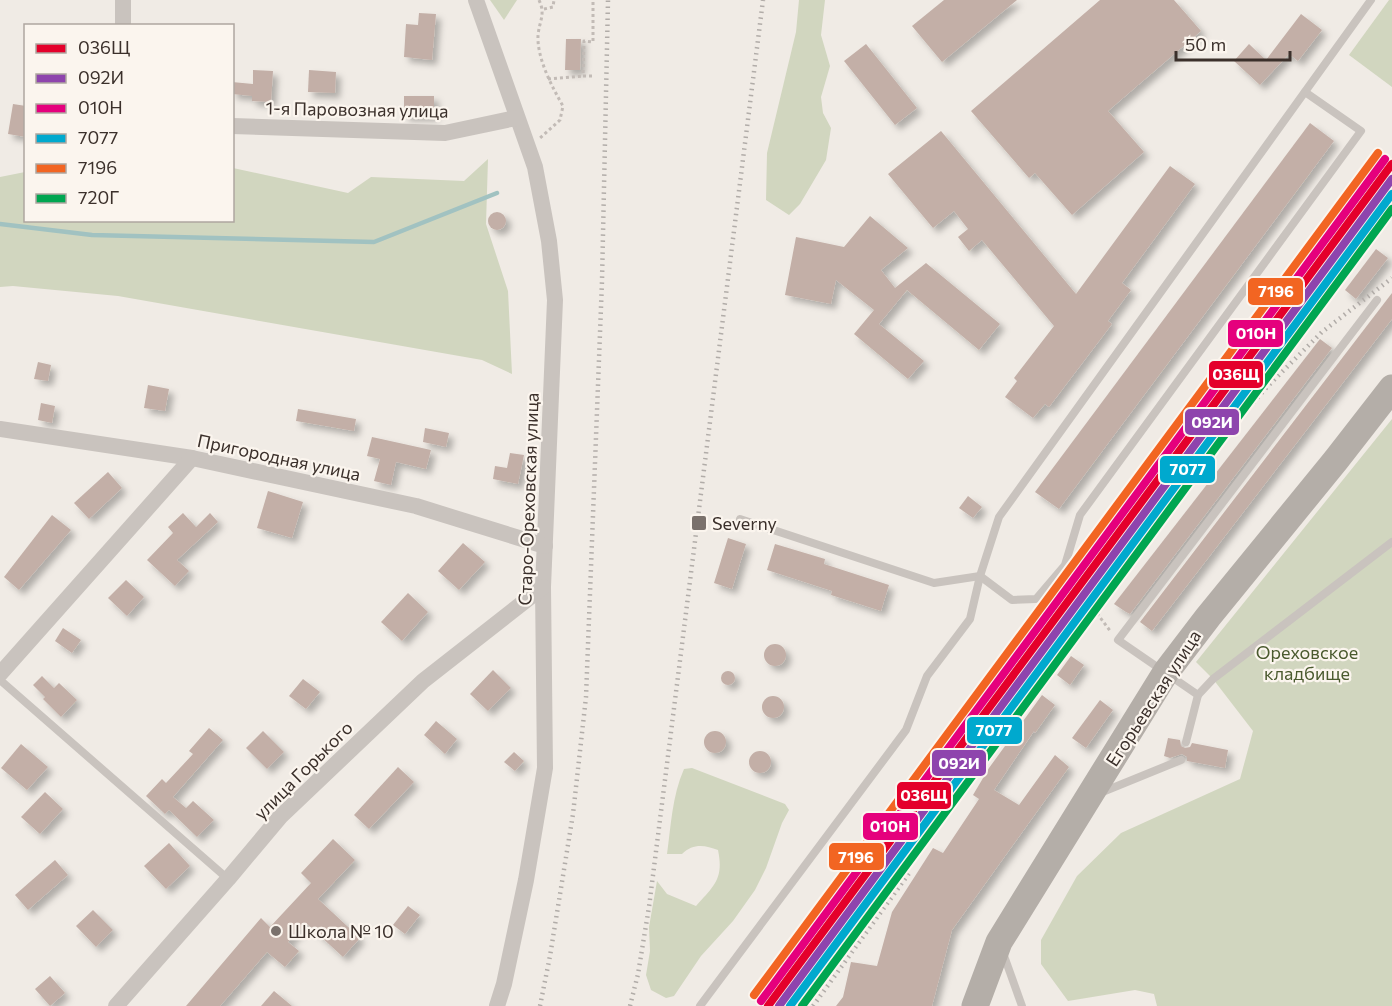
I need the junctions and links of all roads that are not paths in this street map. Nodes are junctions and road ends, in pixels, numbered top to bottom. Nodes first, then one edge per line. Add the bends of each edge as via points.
1 (123, 0) edge
2 (476, 0) edge
3 (1371, 0) edge
4 (123, 24) edge
5 (1305, 92) junction
6 (516, 118) junction
7 (234, 126) edge
8 (1377, 300) dead end
9 (1392, 388) edge
10 (0, 429) edge
11 (192, 458) junction
12 (740, 519) dead end
13 (1392, 542) edge
14 (545, 546) junction
15 (980, 576) junction
16 (543, 586) junction
17 (1166, 672) junction
18 (0, 674) edge
19 (0, 680) edge
20 (1198, 695) junction
21 (1186, 742) dead end
22 (1181, 760) dead end
23 (1089, 798) junction
24 (228, 879) junction
25 (999, 942) junction
26 (117, 1006) edge
27 (497, 1006) edge
28 (700, 1006) edge
29 (975, 1006) edge
30 (1022, 1006) edge

1 - 4 street
2 - 6 street, Старо-Ореховская улица
3 - 5 lane
5 - 15 lane via 999,517
5 - 15 lane via 1361,131 1080,516 1065,565 1036,599 1012,600
6 - 7 street, 1-я Паровозная улица via 445,133
6 - 14 street, Старо-Ореховская улица via 535,167 555,300
8 - 17 lane via 1118,640
9 - 17 highway, Егорьевская улица
10 - 11 street, Пригородная улица
11 - 14 street, Пригородная улица via 416,506
11 - 18 street
12 - 15 lane via 934,584
13 - 20 lane via 1213,679
14 - 16 street, Старо-Ореховская улица
15 - 28 lane via 970,619 927,676 906,730
16 - 24 street, улица Горького via 423,681 280,817
16 - 27 street, Старо-Ореховская улица via 545,768 526,880
17 - 20 lane
17 - 23 highway, Егорьевская улица
19 - 24 lane
20 - 21 lane
22 - 23 lane
23 - 25 highway, Егорьевская улица
24 - 26 street, улица Горького
25 - 29 highway, Егорьевская улица
25 - 30 lane

